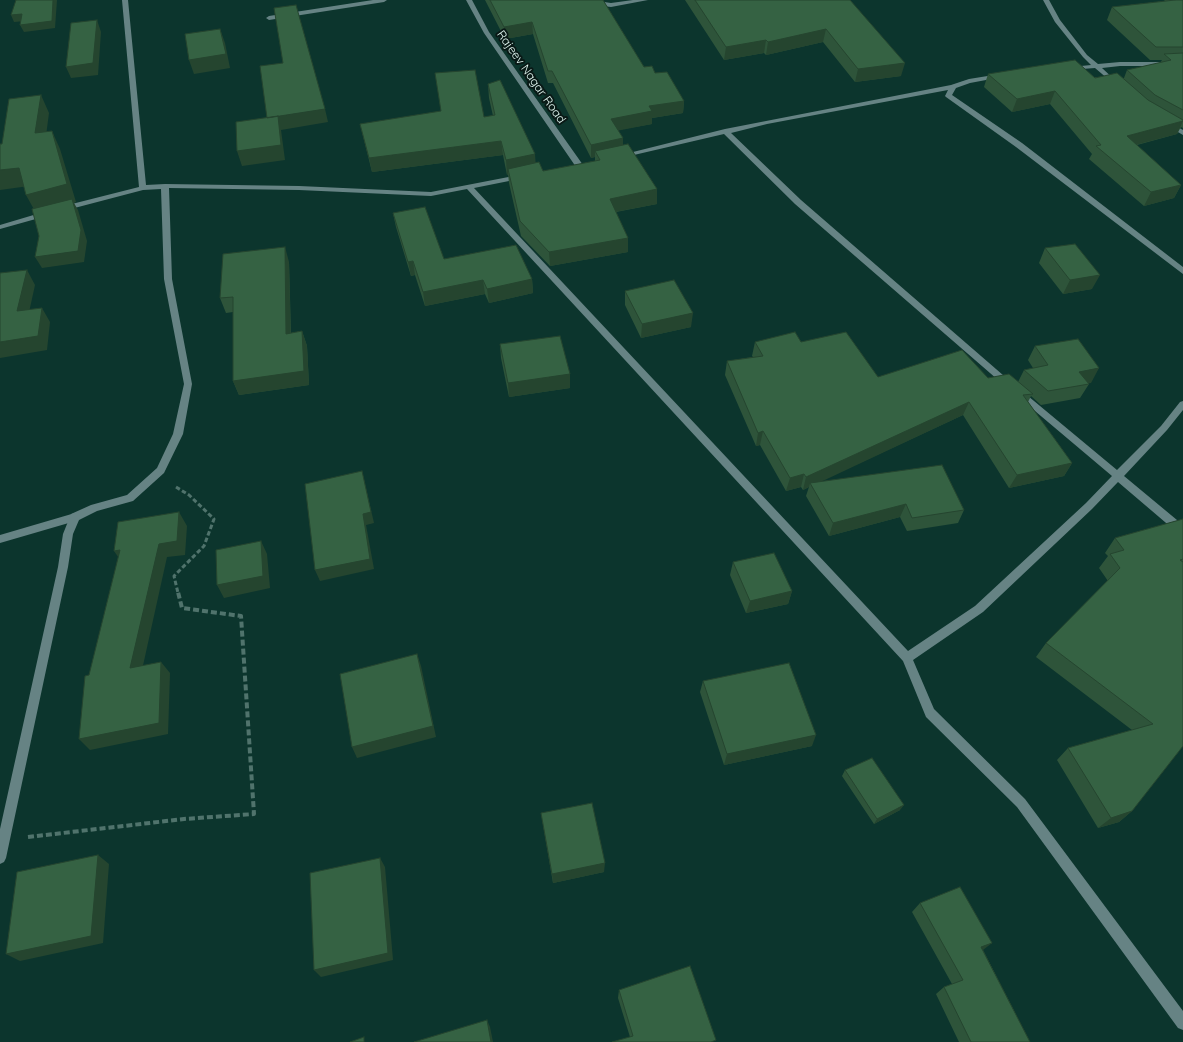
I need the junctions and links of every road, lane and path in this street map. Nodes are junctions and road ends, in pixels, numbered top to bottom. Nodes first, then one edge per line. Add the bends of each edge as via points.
1 (125, 0) edge
2 (384, 0) edge
3 (468, 0) edge
4 (593, 0) edge
5 (645, 0) edge
6 (1046, 0) edge
7 (269, 18) dead end
8 (1183, 64) edge
9 (1097, 67) junction
10 (1061, 70) edge
11 (1006, 75) edge
12 (1118, 86) edge
13 (953, 87) junction
14 (1160, 120) edge
15 (725, 132) junction
16 (1183, 132) edge
17 (613, 158) edge
18 (587, 163) edge
19 (579, 164) junction
20 (570, 166) edge
21 (533, 174) edge
22 (165, 186) junction
23 (469, 187) junction
24 (143, 188) junction
25 (0, 227) edge
26 (1183, 271) edge
27 (1183, 404) edge
28 (157, 474) junction
29 (1116, 477) junction
30 (75, 517) junction
31 (1183, 531) edge
32 (0, 539) edge
33 (907, 658) junction
34 (3, 840) junction
35 (0, 858) edge
36 (1183, 1023) edge

1 - 24 street
2 - 7 street
3 - 19 street, Rajeev Nagar Road via 486,32
4 - 5 street via 597,4 610,5
6 - 9 street via 1057,21
8 - 9 street
9 - 10 street
9 - 12 street
11 - 13 street via 969,80
13 - 15 street
13 - 26 street via 948,96 1019,145
14 - 16 street
15 - 17 street
15 - 29 street via 798,202
18 - 19 street
19 - 20 street
21 - 23 street
22 - 23 street via 431,194
22 - 24 street
22 - 28 street via 168,279 188,384 178,434
23 - 33 street
24 - 25 street
27 - 29 street
28 - 30 street via 130,498
28 - 34 path via 189,495 214,519 204,546 174,576 182,608 241,616 254,814
29 - 31 street
29 - 33 street via 979,609
30 - 32 street
30 - 34 street via 68,534
33 - 36 street via 930,713 1021,803
34 - 35 street

